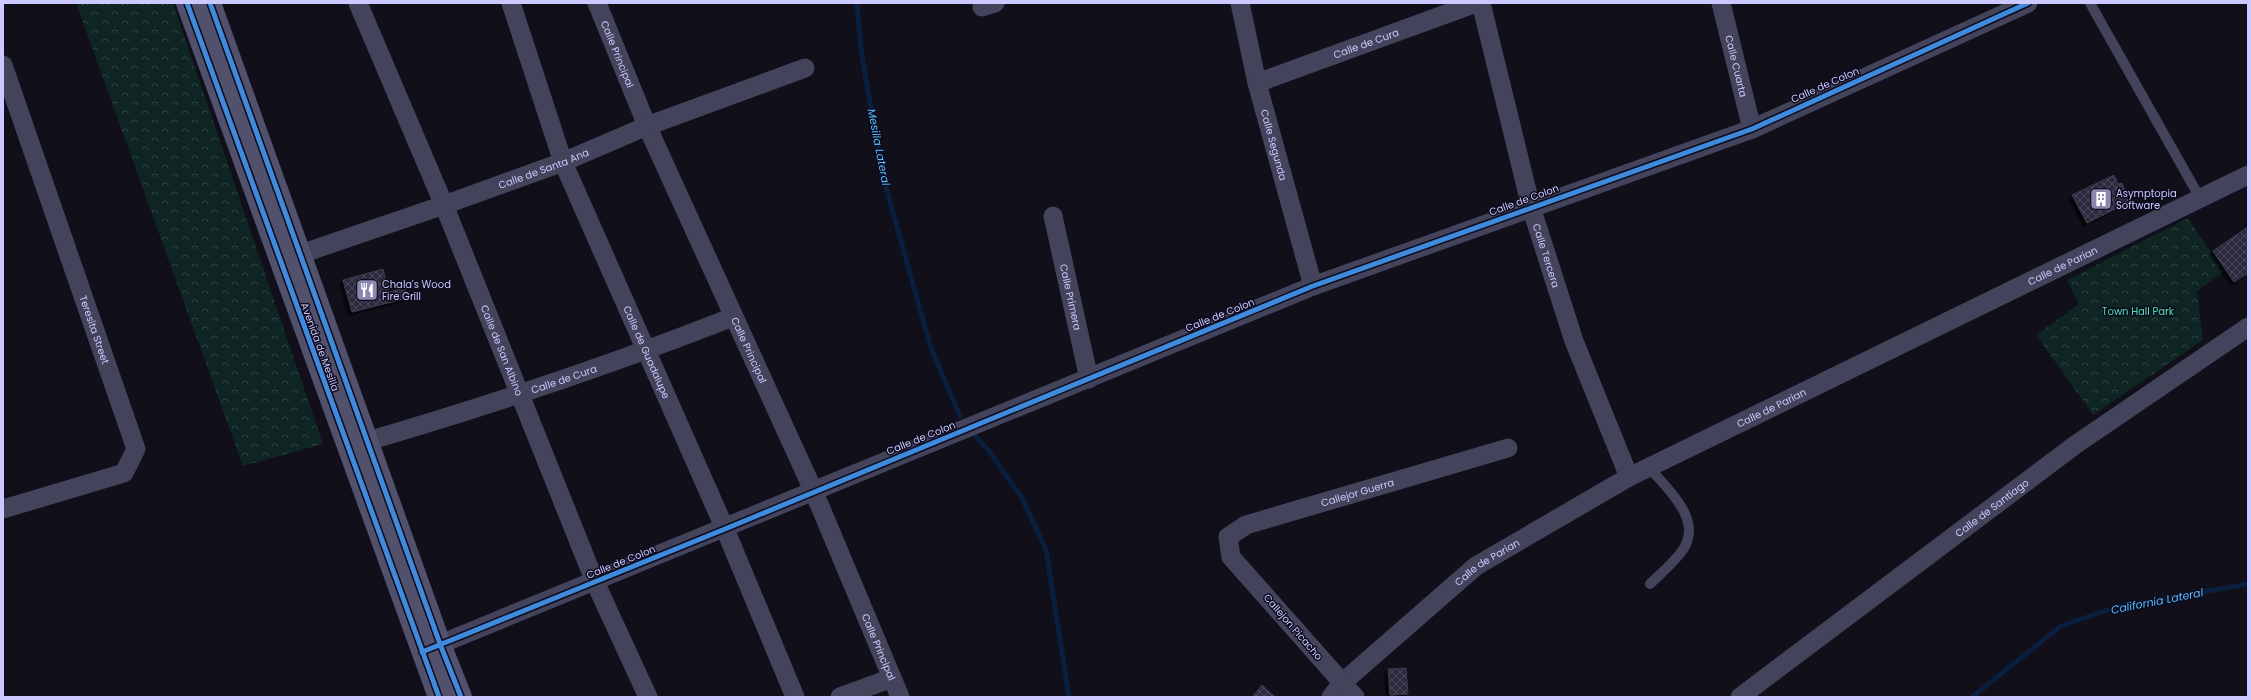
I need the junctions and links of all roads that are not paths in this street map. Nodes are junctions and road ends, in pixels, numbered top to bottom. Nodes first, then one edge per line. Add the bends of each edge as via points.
1 (187, 3) edge
2 (210, 3) edge
3 (358, 3) edge
4 (511, 3) edge
5 (597, 3) edge
6 (1240, 3) edge
7 (1476, 3) edge
8 (1481, 3) edge
9 (1721, 3) edge
10 (2028, 3) edge
11 (2090, 3) edge
12 (3, 65) edge
13 (804, 68) dead end
14 (1257, 84) junction
15 (647, 126) junction
16 (1752, 129) junction
17 (563, 162) junction
18 (2248, 175) edge
19 (2200, 198) junction
20 (444, 205) junction
21 (1531, 207) junction
22 (1052, 216) dead end
23 (300, 255) junction
24 (279, 262) junction
25 (1313, 286) junction
26 (733, 317) junction
27 (2248, 327) edge
28 (645, 351) junction
29 (1088, 379) junction
30 (520, 394) junction
31 (357, 444) junction
32 (1508, 448) dead end
33 (1650, 467) junction
34 (1628, 477) junction
35 (814, 492) junction
36 (3, 509) edge
37 (725, 529) junction
38 (1231, 557) joint
39 (595, 582) junction
40 (1650, 584) dead end
41 (431, 648) junction
42 (892, 678) junction
43 (1337, 690) edge
44 (439, 697) edge
45 (461, 697) edge
46 (648, 697) edge
47 (795, 697) edge
48 (840, 697) edge
49 (900, 697) edge
50 (1355, 697) edge
51 (1740, 697) edge

1 - 24 main road, Avenida de Mesilla
2 - 23 main road, Avenida de Mesilla
3 - 20 street, Calle de San Albino
4 - 17 street, Calle de Guadalupe
5 - 15 street, Calle Principal
6 - 14 street, Calle Segunda
7 - 14 street, Calle de Cura
8 - 21 street, Calle Tercera
9 - 16 street, Calle Cuarta
10 - 16 street, Calle de Colon
11 - 19 lane
12 - 36 street, Teresita Street via 136,449 124,473
13 - 15 street, Calle de Santa Ana
14 - 25 street, Calle Segunda
15 - 17 street, Calle de Santa Ana
15 - 26 street, Calle Principal
16 - 21 street, Calle de Colon
17 - 20 street, Calle de Santa Ana
17 - 28 street, Calle de Guadalupe
18 - 19 street, Calle de Parian
19 - 33 street, Calle de Parian
20 - 23 street, Calle de Santa Ana
20 - 30 street, Calle de San Albino
21 - 25 street, Calle de Colon
21 - 34 street, Calle Tercera via 1574,341
22 - 29 street, Calle Primera
23 - 24 street, Calle de Santa Ana
23 - 31 main road, Avenida de Mesilla
24 - 31 main road, Avenida de Mesilla
25 - 29 street, Calle de Colon
26 - 28 street, Calle de Cura
26 - 35 street, Calle Principal
27 - 51 street, Calle de Santiago via 2075,445
28 - 30 street, Calle de Cura
28 - 37 street, Calle de Guadalupe
29 - 35 street, Calle de Colon
30 - 31 street, Calle de Cura
30 - 39 street, Calle de San Albino
31 - 41 main road, Avenida de Mesilla
32 - 38 street, Callejor Guerra via 1246,525 1228,537
33 - 34 street, Calle de Parian
33 - 40 lane via 1685,511 1689,530 1684,548
34 - 43 street, Calle de Parian via 1476,566
35 - 37 street, Calle de Colon
35 - 42 street, Calle Principal
37 - 39 street, Calle de Colon
37 - 47 street, Calle de Guadalupe
38 - 43 street, Callejon Picacho
39 - 41 street, Calle de Colon
39 - 46 street, Calle de San Albino
41 - 44 main road, Avenida de Mesilla
41 - 45 main road, Avenida de Mesilla
42 - 48 street
42 - 49 street, Calle Principal
43 - 50 street, Callejon Picacho

